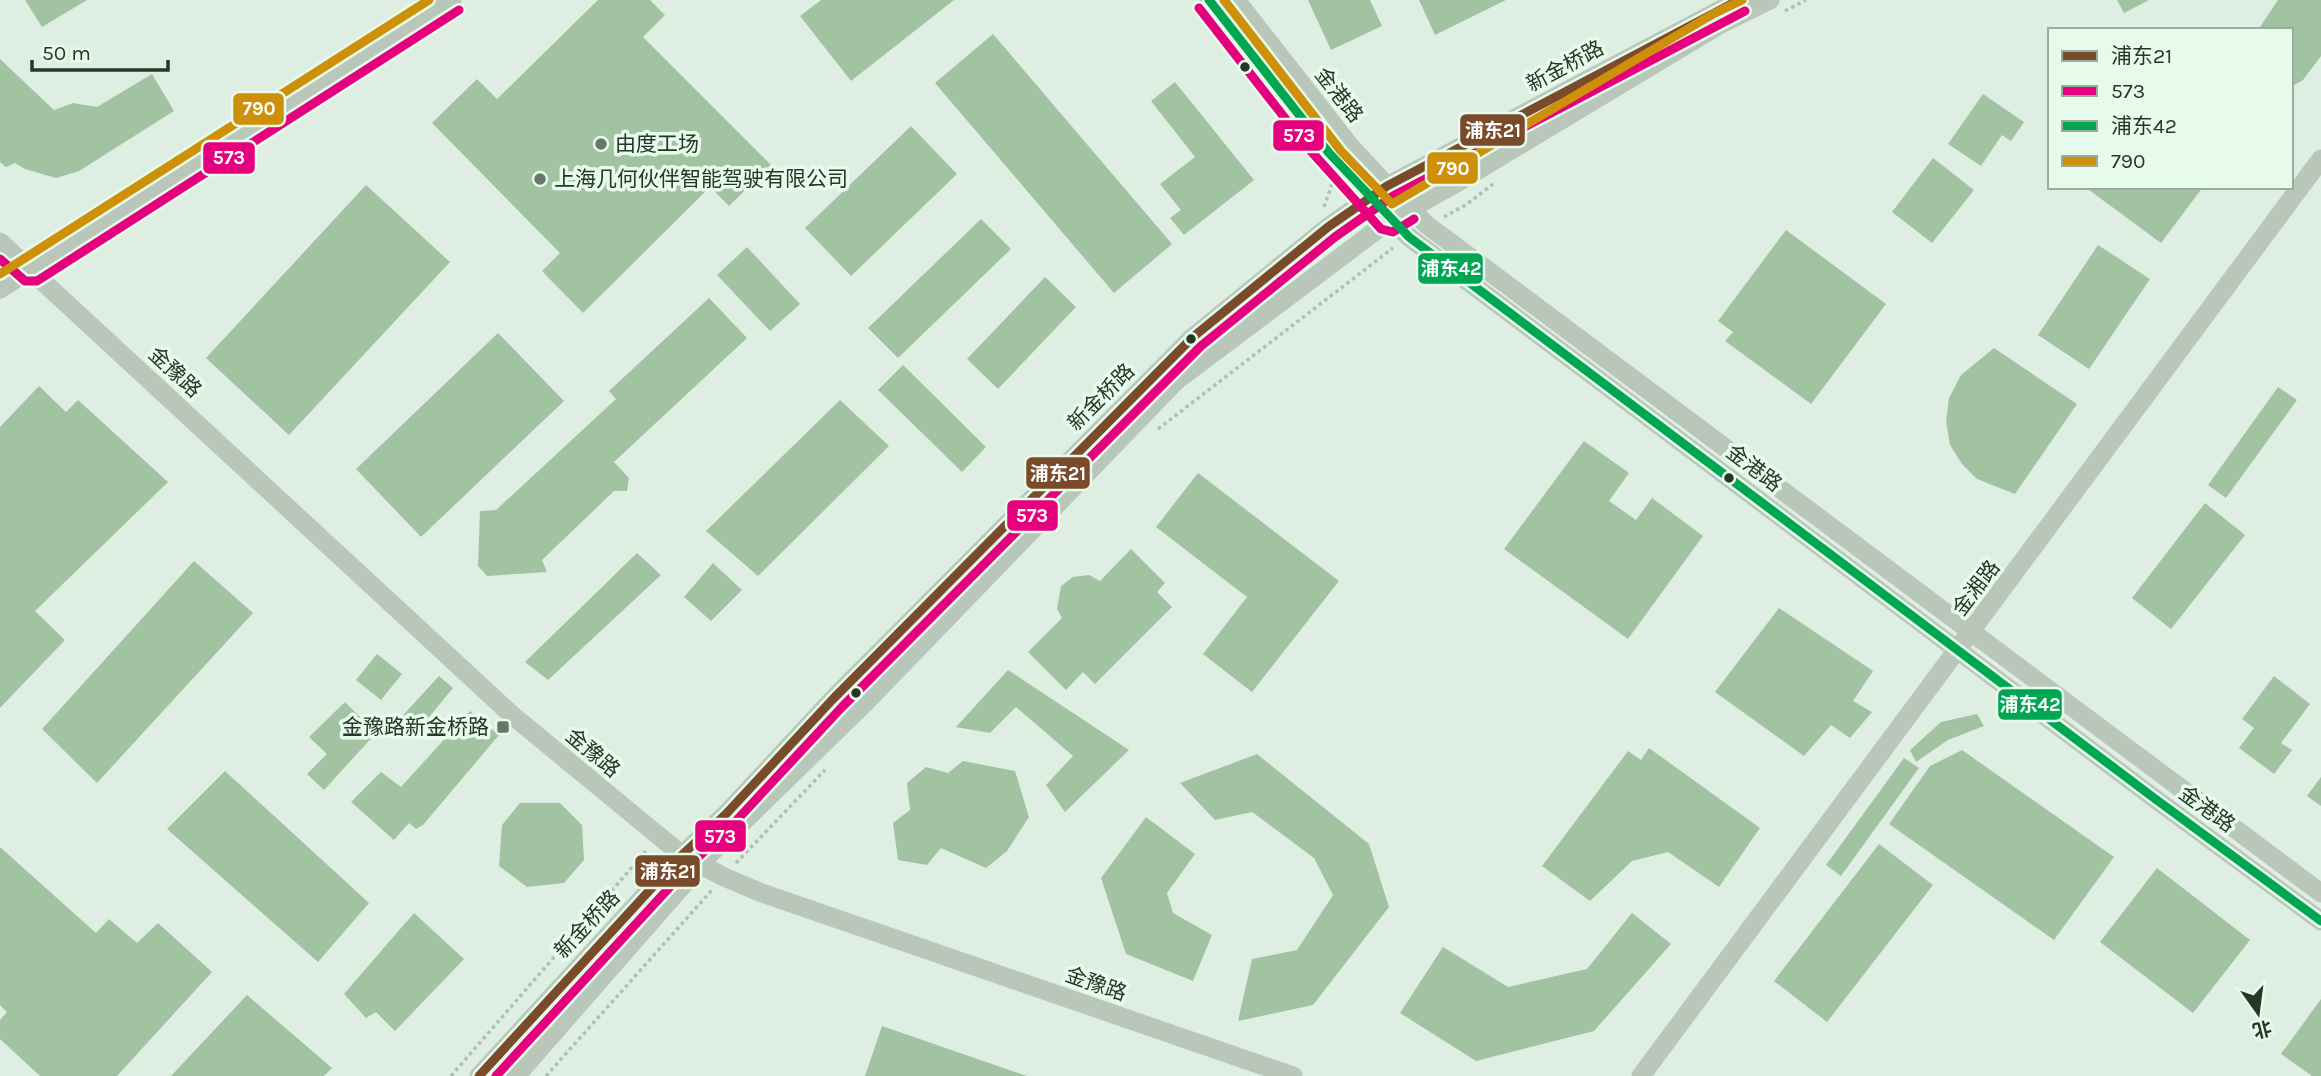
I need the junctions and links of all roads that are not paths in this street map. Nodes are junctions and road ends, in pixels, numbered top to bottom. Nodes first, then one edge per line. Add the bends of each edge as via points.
1 (452, 0) edge
2 (1209, 0) edge
3 (1236, 0) edge
4 (1739, 0) edge
5 (1777, 6) edge
6 (2321, 159) edge
7 (1387, 186) junction
8 (1367, 198) junction
9 (1418, 204) junction
10 (1391, 220) junction
11 (0, 242) edge
12 (31, 270) junction
13 (0, 289) edge
14 (1971, 632) junction
15 (1958, 650) junction
16 (682, 855) junction
17 (700, 864) junction
18 (2321, 893) edge
19 (2321, 922) edge
20 (479, 1076) edge
21 (516, 1076) edge
22 (1293, 1076) edge
23 (1641, 1076) edge

1 - 12 street
2 - 8 street, 金港路
3 - 7 street, 金港路 via 1350,146
4 - 7 street, 新金桥路
5 - 9 street, 新金桥路 via 1718,25
6 - 14 street, 金湘路
7 - 8 street, 新金桥路
7 - 9 street, 金港路
8 - 10 street, 金港路
8 - 16 street, 新金桥路 via 1193,337
9 - 10 street, 新金桥路
9 - 14 street, 金港路 via 1427,225
10 - 15 street, 金港路
10 - 17 street, 新金桥路 via 1176,382 867,701
11 - 12 street, 金豫路
12 - 13 street
12 - 16 street, 金豫路 via 512,715
14 - 15 street, 金湘路
14 - 18 street, 金港路
15 - 19 street, 金港路
15 - 23 street, 金湘路
16 - 17 street, 金豫路
16 - 20 street, 新金桥路
17 - 21 street, 新金桥路
17 - 22 street, 金豫路 via 762,893

